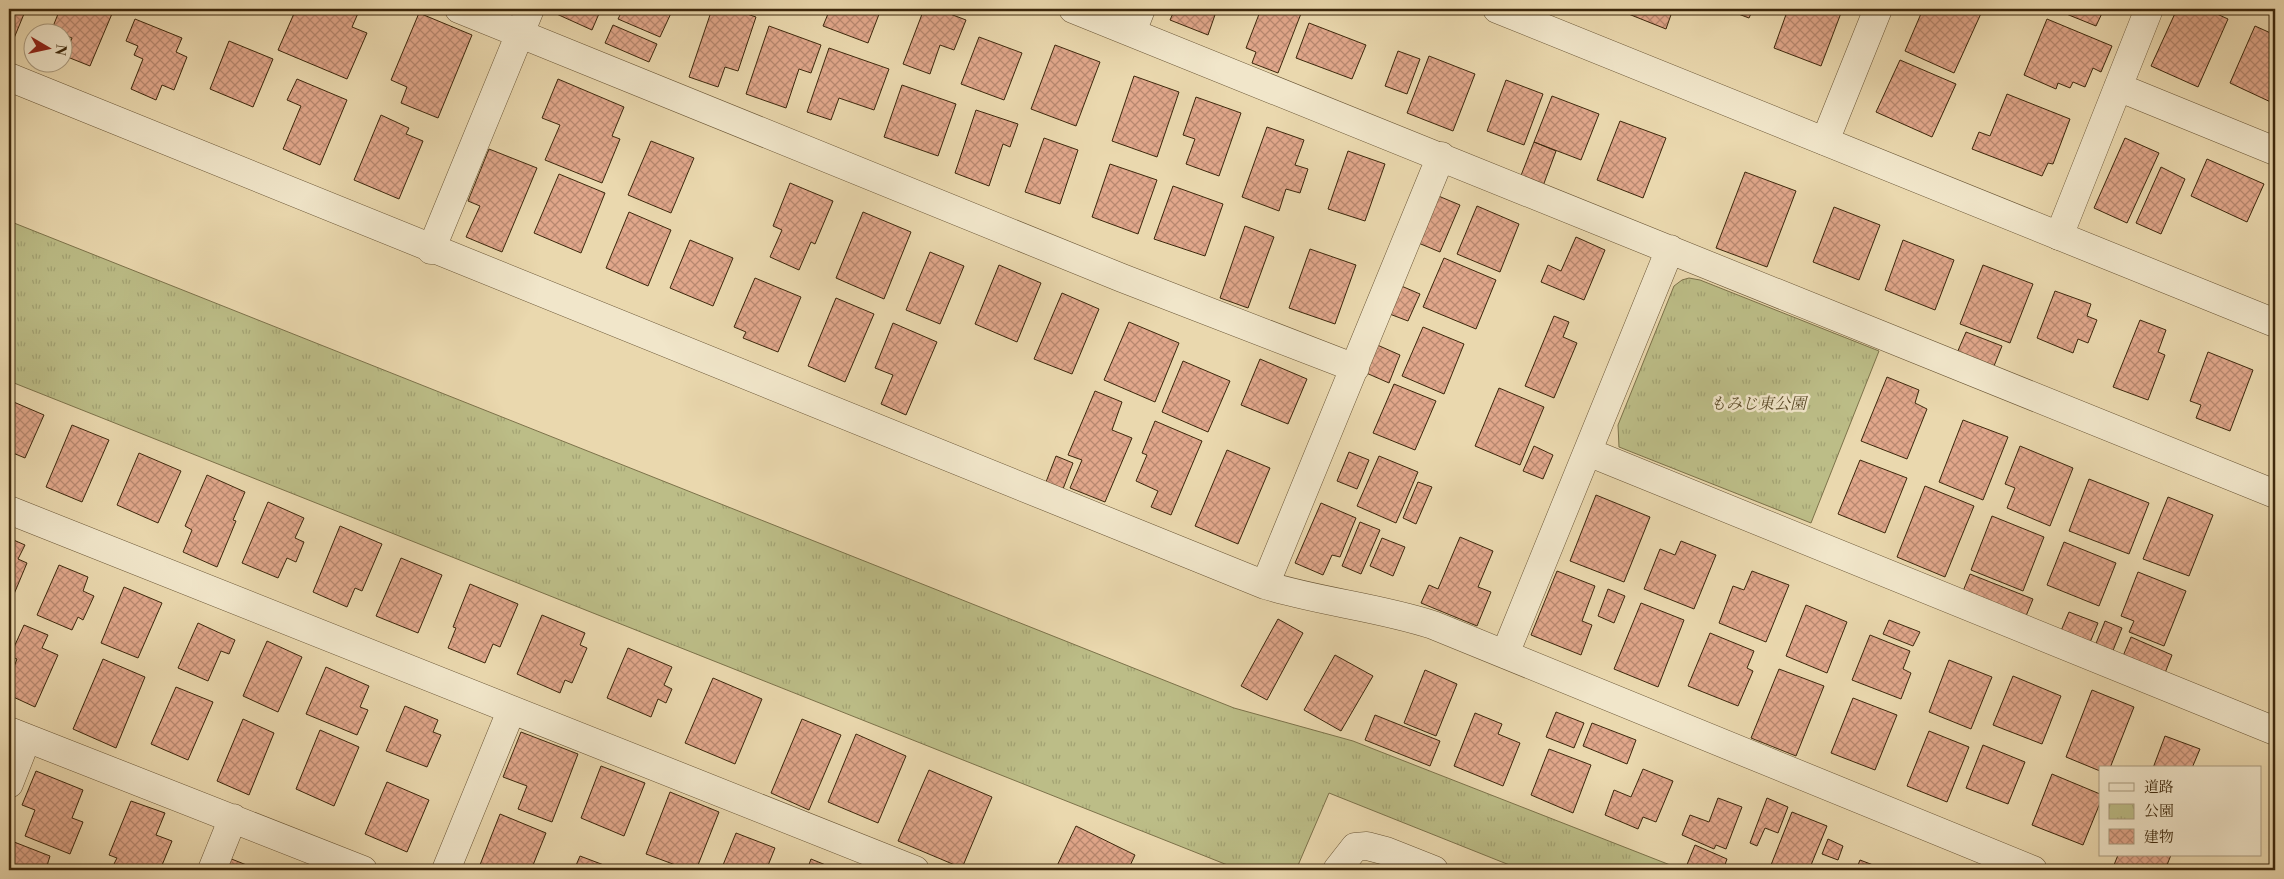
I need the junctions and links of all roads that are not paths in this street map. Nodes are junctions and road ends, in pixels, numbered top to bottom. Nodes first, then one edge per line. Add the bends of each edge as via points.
1 (459, 9) edge
2 (530, 9) edge
3 (1073, 9) edge
4 (1497, 9) edge
5 (1878, 9) edge
6 (2149, 9) edge
7 (1136, 20) edge
8 (520, 34) junction
9 (9, 78) edge
10 (2118, 87) junction
11 (1825, 140) junction
12 (2275, 151) edge
13 (1441, 156) junction
14 (2059, 236) junction
15 (1670, 249) junction
16 (431, 250) junction
17 (2275, 323) edge
18 (1355, 368) junction
19 (1588, 452) junction
20 (2275, 494) edge
21 (9, 510) edge
22 (1265, 585) junction
23 (1505, 654) junction
24 (511, 711) junction
25 (2275, 730) edge
26 (18, 734) edge
27 (9, 784) edge
28 (233, 818) junction
29 (212, 870) edge
30 (363, 870) edge
31 (446, 870) edge
32 (915, 870) edge
33 (1337, 870) edge
34 (1434, 870) edge
35 (2033, 870) edge

1 - 8 street
2 - 8 street
3 - 7 street
4 - 11 street
5 - 11 street
6 - 10 street
7 - 13 street
8 - 16 street
8 - 18 street via 1122,278
9 - 16 street
10 - 12 street
10 - 14 street
11 - 14 street
13 - 15 street
13 - 18 street
14 - 17 street
15 - 19 street
15 - 20 street
16 - 22 street
18 - 22 street
19 - 23 street
19 - 25 street
21 - 24 street
22 - 23 street via 1406,616
23 - 35 street
24 - 31 street
24 - 32 street
26 - 27 street
26 - 28 street
28 - 29 street
28 - 30 street
33 - 34 street via 1354,848 1367,846

